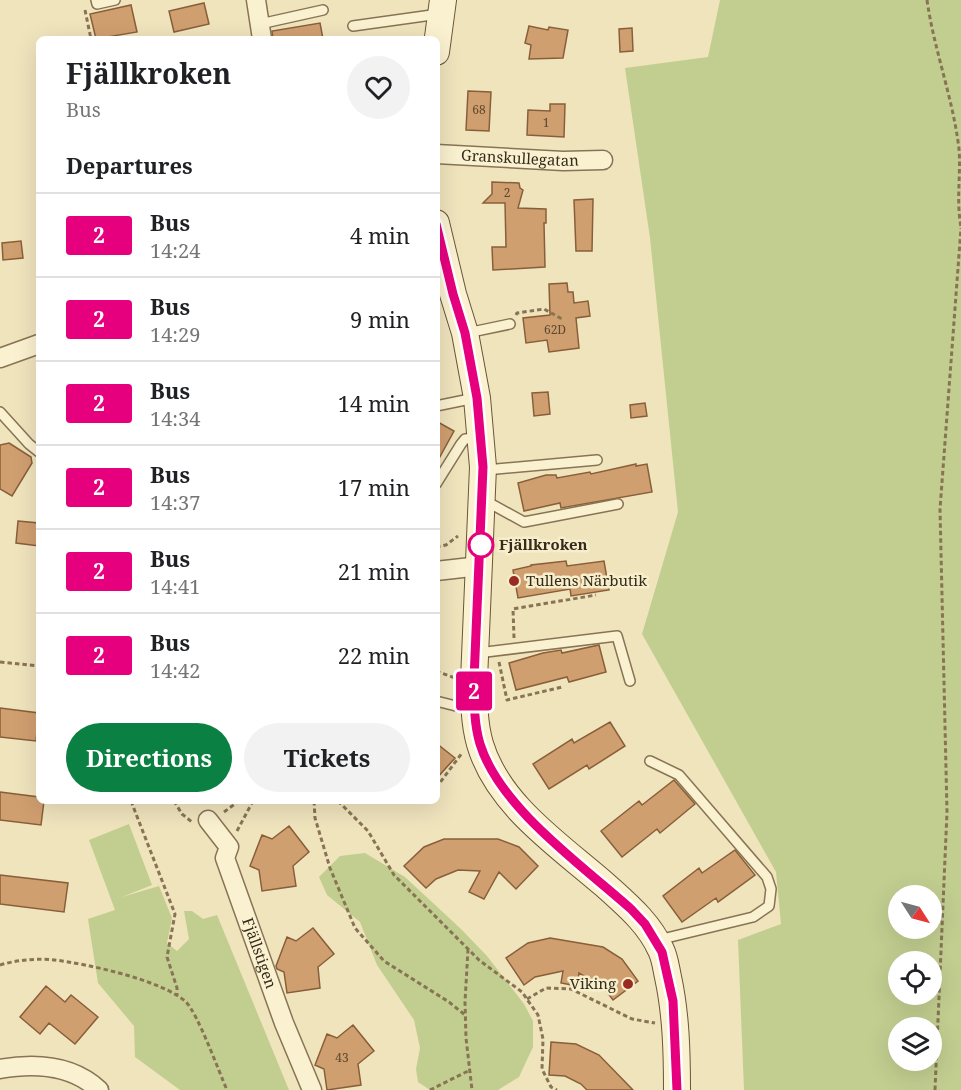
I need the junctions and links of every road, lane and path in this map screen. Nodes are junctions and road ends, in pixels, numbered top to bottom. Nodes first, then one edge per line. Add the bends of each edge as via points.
1 (115, 0) edge
2 (256, 0) edge
3 (927, 0) edge
4 (96, 2) edge
5 (442, 7) edge
6 (323, 10) dead end
7 (353, 26) dead end
8 (261, 31) edge
9 (90, 36) edge
10 (438, 36) edge
11 (440, 154) edge
12 (603, 160) dead end
13 (961, 228) edge
14 (440, 246) edge
15 (562, 319) dead end
16 (510, 324) joint
17 (465, 333) junction
18 (36, 345) edge
19 (0, 358) edge
20 (477, 398) junction
21 (440, 405) edge
22 (0, 412) edge
23 (481, 437) junction
24 (36, 450) edge
25 (597, 460) dead end
26 (483, 470) junction
27 (440, 478) edge
28 (482, 499) junction
29 (618, 504) dead end
30 (480, 566) junction
31 (440, 571) edge
32 (596, 595) dead end
33 (515, 649) junction
34 (486, 652) junction
35 (0, 662) edge
36 (36, 666) edge
37 (630, 681) dead end
38 (562, 687) dead end
39 (440, 701) edge
40 (475, 708) junction
41 (481, 745) junction
42 (650, 761) dead end
43 (440, 783) edge
44 (132, 804) edge
45 (251, 804) edge
46 (314, 804) edge
47 (341, 804) edge
48 (208, 820) dead end
49 (229, 848) junction
50 (656, 941) junction
51 (468, 949) junction
52 (0, 965) edge
53 (177, 996) junction
54 (527, 999) junction
55 (465, 1015) junction
56 (675, 1026) junction
57 (0, 1069) edge
58 (470, 1070) junction
59 (99, 1090) edge
60 (227, 1090) edge
61 (312, 1090) edge
62 (430, 1090) edge
63 (472, 1090) edge
64 (558, 1090) edge
65 (676, 1090) edge
66 (935, 1090) edge

1 - 4 lane
2 - 8 street
3 - 13 path via 959,150
4 - 9 path via 84,7
5 - 7 lane
5 - 10 street
6 - 8 lane
11 - 12 street, Granskullegatan
13 - 66 path via 940,509 947,812
14 - 17 street via 449,294
15 - 16 path via 544,309 517,313
16 - 17 lane
17 - 20 street
18 - 19 street
20 - 21 lane
20 - 23 street
22 - 24 lane
23 - 26 street
23 - 27 lane via 465,439
25 - 26 lane
26 - 28 street
28 - 29 lane via 524,522
28 - 30 street
30 - 31 street
30 - 34 street
32 - 33 path via 513,609
33 - 34 lane
33 - 37 lane via 617,636
34 - 38 path via 507,700
34 - 40 street
35 - 36 path
39 - 40 lane
40 - 41 street
41 - 43 path via 461,754
41 - 50 street via 490,769 521,810 631,909
42 - 50 lane via 679,775 767,878 771,889 770,906 753,917
44 - 53 path via 175,914 167,957
45 - 49 path
46 - 55 path via 330,868 355,928 384,961
47 - 51 path via 368,831 394,875
48 - 49 street
49 - 61 street, Fjällstigen via 225,858
50 - 56 street via 662,952
51 - 54 path
51 - 55 path
52 - 53 path via 53,960 134,977
53 - 60 path via 187,1003
54 - 56 path via 546,987 571,989 632,1019
54 - 64 path via 538,1015 543,1039 542,1069 551,1087
55 - 58 path
56 - 65 street
57 - 59 street via 57,1069 88,1080
58 - 62 path
58 - 63 path

